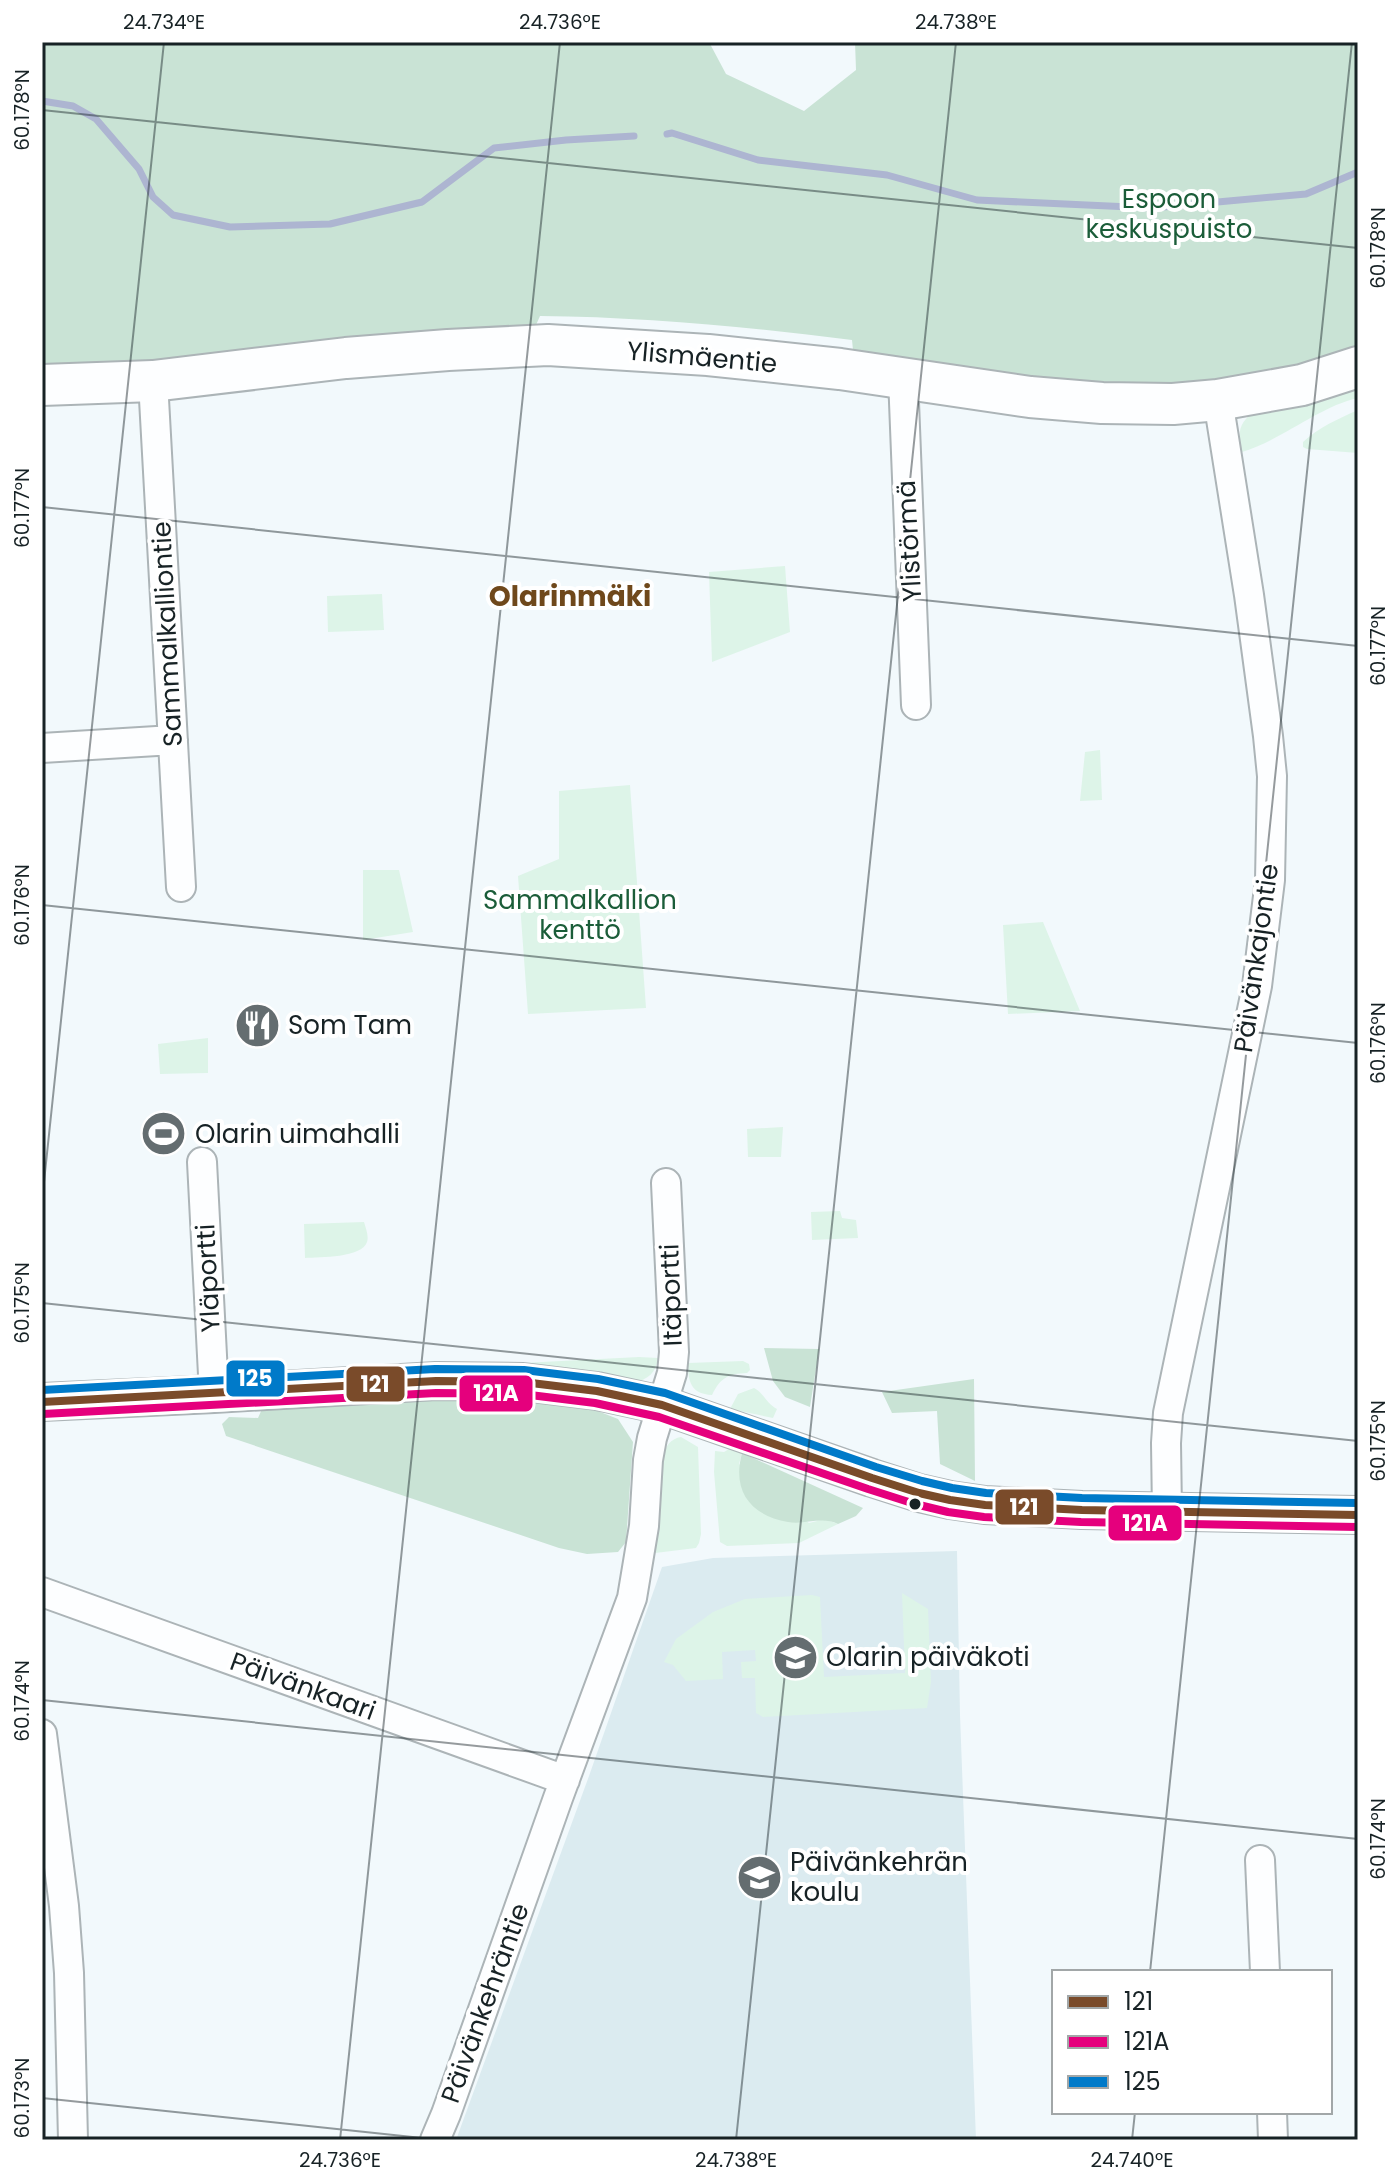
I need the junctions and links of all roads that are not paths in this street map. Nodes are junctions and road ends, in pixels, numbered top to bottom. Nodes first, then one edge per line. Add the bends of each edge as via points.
1 (1358, 367) edge
2 (903, 377) junction
3 (153, 381) junction
4 (42, 385) edge
5 (1218, 400) junction
6 (916, 705) dead end
7 (173, 740) junction
8 (42, 748) edge
9 (181, 887) dead end
10 (202, 1162) dead end
11 (666, 1183) dead end
12 (214, 1394) junction
13 (42, 1402) edge
14 (662, 1405) junction
15 (1167, 1512) junction
16 (1358, 1515) edge
17 (42, 1592) edge
18 (42, 1734) edge
19 (565, 1780) junction
20 (1260, 1860) dead end
21 (1265, 1970) edge
22 (1272, 2114) edge
23 (73, 2140) edge
24 (435, 2140) edge
25 (1273, 2140) edge

1 - 5 main road, Ylismäentie via 1302,385
2 - 3 main road, Ylismäentie via 708,355 548,345 346,358
2 - 5 main road, Ylismäentie via 1102,403
2 - 6 street, Ylistörmä
3 - 4 main road, Ylismäentie
3 - 7 street, Sammalkalliontie
5 - 15 street, Päivänkajontie via 1268,736 1270,880 1257,986 1168,1413
7 - 8 street
7 - 9 street, Sammalkalliontie
10 - 12 street, Yläportti
11 - 14 street, Itäportti via 674,1352
12 - 13 street
12 - 14 street via 492,1381 560,1386
14 - 15 street via 950,1500
14 - 19 street, Päivänkehräntie via 648,1460 632,1598
15 - 16 street
17 - 19 street, Päivänkaari
18 - 23 street via 65,1919
19 - 24 street, Päivänkehräntie
20 - 21 street
22 - 25 street

